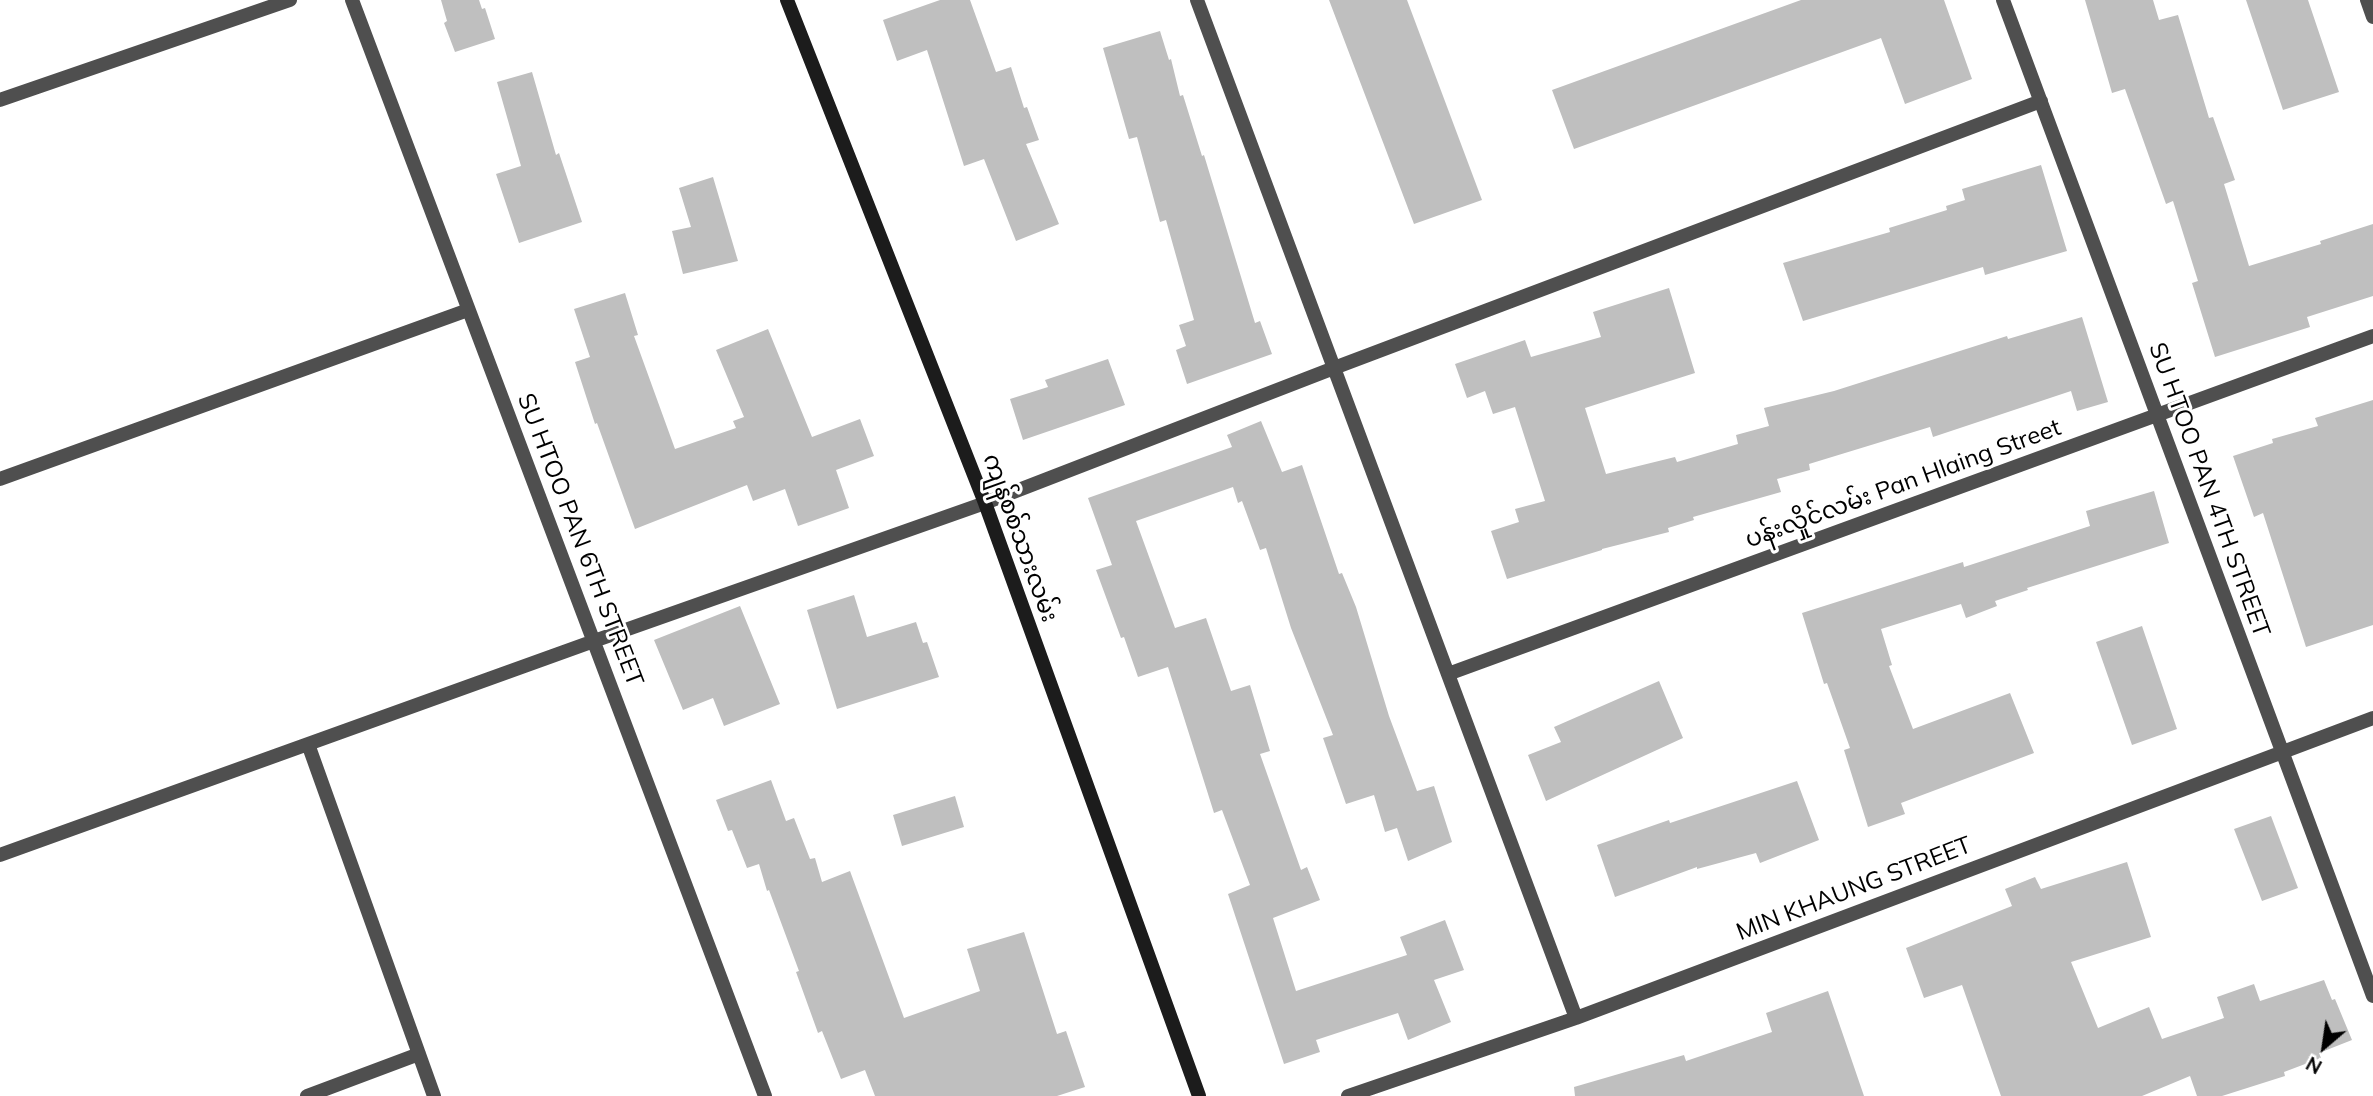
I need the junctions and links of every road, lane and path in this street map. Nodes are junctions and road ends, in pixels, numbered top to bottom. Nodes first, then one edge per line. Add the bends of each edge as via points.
1 (290, 0) edge
2 (352, 0) edge
3 (787, 0) edge
4 (1197, 0) edge
5 (2003, 0) edge
6 (2367, 0) edge
7 (2373, 17) edge
8 (0, 100) edge
9 (2040, 102) junction
10 (468, 310) junction
11 (2373, 336) edge
12 (1334, 368) junction
13 (2157, 415) junction
14 (0, 479) edge
15 (985, 503) junction
16 (594, 641) junction
17 (1448, 674) junction
18 (2373, 718) edge
19 (308, 744) junction
20 (2282, 752) junction
21 (0, 855) edge
22 (2373, 996) edge
23 (1576, 1018) junction
24 (419, 1054) junction
25 (307, 1096) edge
26 (434, 1096) edge
27 (765, 1096) edge
28 (1199, 1096) edge
29 (1348, 1096) edge

1 - 8 street
2 - 10 street, SU HTOO PAN 6TH STREET
3 - 15 street, ကျန်စစ်သားလမ်း
4 - 12 street
5 - 9 street, SU HTOO PAN 4TH STREET
6 - 7 street
9 - 12 street
9 - 13 street, SU HTOO PAN 4TH STREET
10 - 14 street
10 - 16 street, SU HTOO PAN 6TH STREET
11 - 13 street, ပန်းလှိုင်လမ်း Pan Hlaing Street
12 - 15 street
12 - 17 street
13 - 17 street, ပန်းလှိုင်လမ်း Pan Hlaing Street
13 - 20 street, SU HTOO PAN 4TH STREET
15 - 16 street
15 - 28 street, ကျန်စစ်သားလမ်း
16 - 19 street
16 - 27 street, SU HTOO PAN 6TH STREET
17 - 23 street
18 - 20 street, MIN KHAUNG STREET
19 - 21 street
19 - 24 street
20 - 22 street, SU HTOO PAN 4TH STREET
20 - 23 street, MIN KHAUNG STREET
23 - 29 street, MIN KHAUNG STREET
24 - 25 street
24 - 26 street

